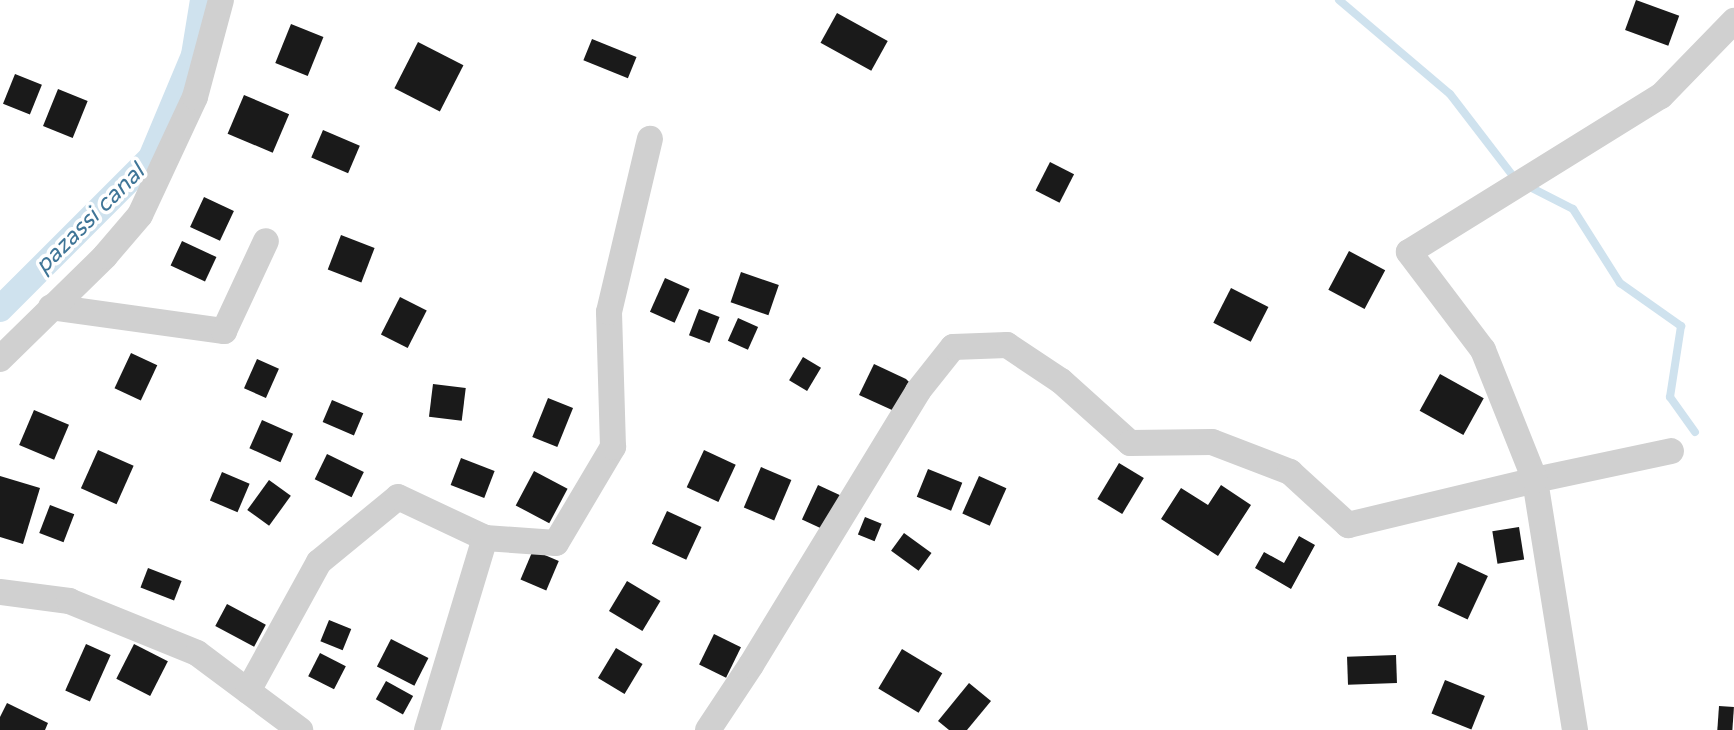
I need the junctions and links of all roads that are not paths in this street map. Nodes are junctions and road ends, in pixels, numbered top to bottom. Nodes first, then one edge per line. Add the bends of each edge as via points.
1 (221, 0) edge
2 (1734, 21) edge
3 (650, 139) dead end
4 (266, 241) dead end
5 (51, 307) junction
6 (0, 359) edge
7 (1671, 451) dead end
8 (1535, 480) junction
9 (485, 538) junction
10 (0, 592) edge
11 (248, 691) junction
12 (300, 730) edge
13 (427, 730) edge
14 (708, 730) edge
15 (1574, 730) edge

1 - 5 street via 195,97 140,215 106,256
2 - 8 street via 1661,96 1409,252 1483,350
3 - 9 street via 609,312 613,447 556,543
4 - 5 street via 224,331
5 - 6 street
7 - 8 street
8 - 14 street via 1348,525 1290,472 1212,442 1130,443 1061,381 1007,345 953,347 918,391
8 - 15 street
9 - 11 street via 398,497 319,562
9 - 13 street
10 - 11 street via 69,601 197,653
11 - 12 street

